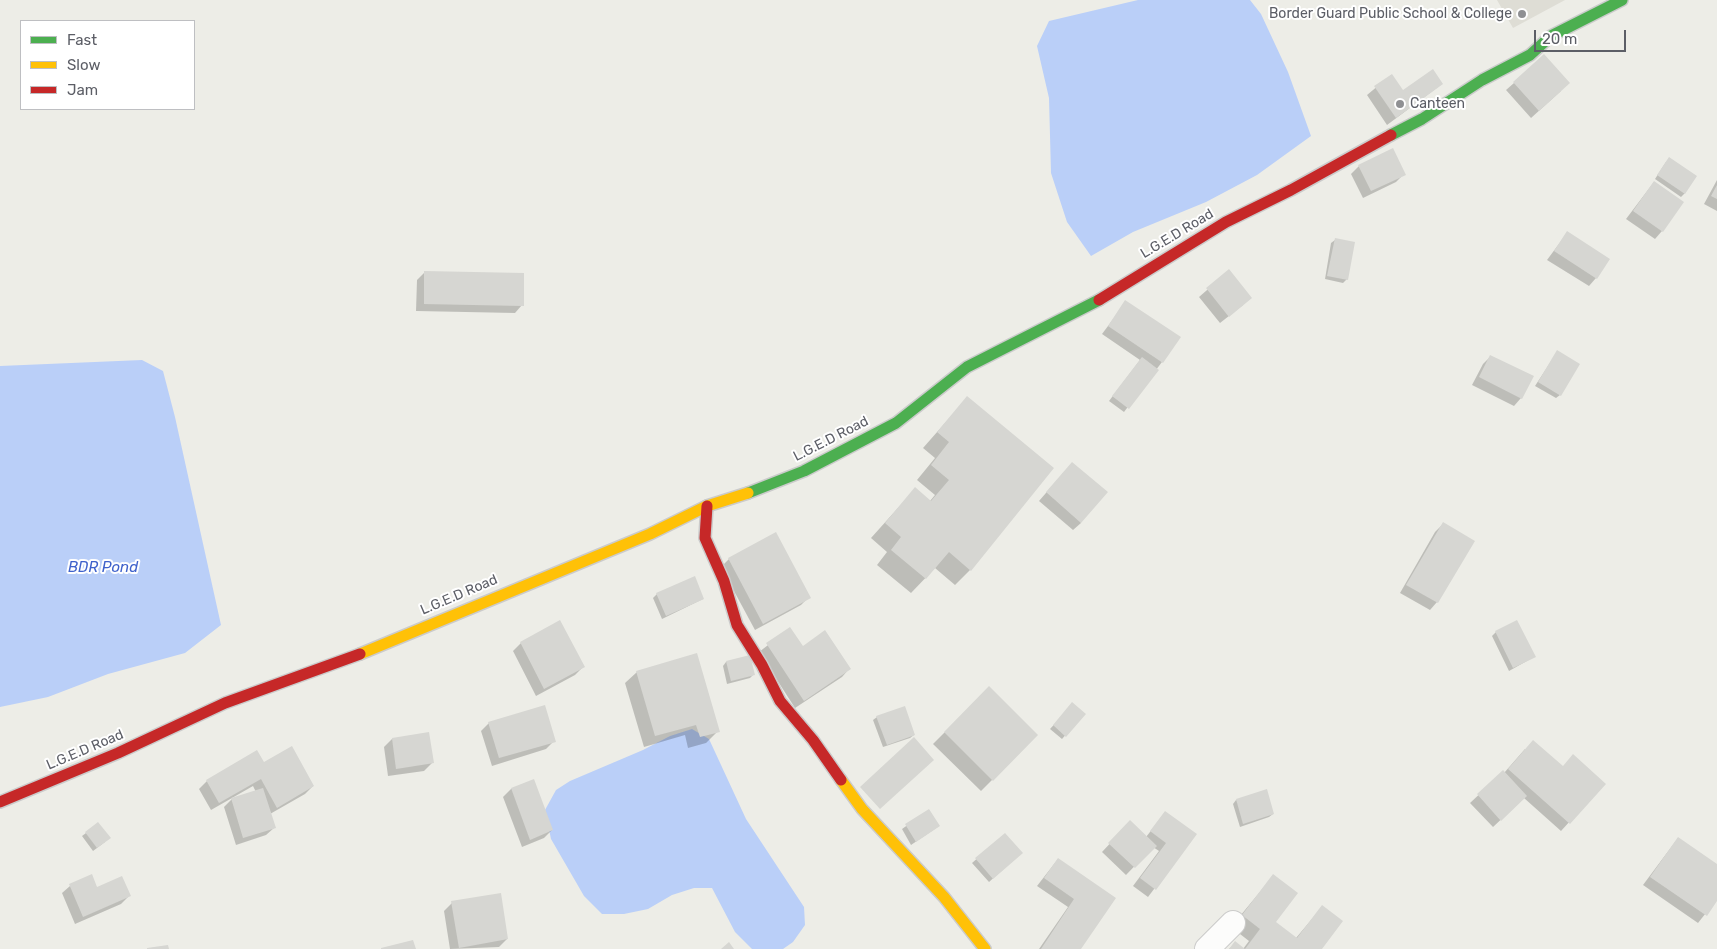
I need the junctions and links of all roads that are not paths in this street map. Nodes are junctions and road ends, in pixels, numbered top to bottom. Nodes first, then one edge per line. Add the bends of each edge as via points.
1 (1622, 0) edge
2 (707, 506) junction
3 (0, 802) edge
4 (1232, 922) dead end
5 (985, 949) edge
6 (1207, 949) edge

1 - 2 main road, L.G.E.D Road via 1551,36 1530,55 1482,80 1422,119 1226,222 1094,303 967,366 896,423 804,471
2 - 3 main road, L.G.E.D Road via 650,534 354,656 225,704
2 - 5 main road via 705,538 724,581 737,625 780,701 813,740 862,809 944,897
4 - 6 street

